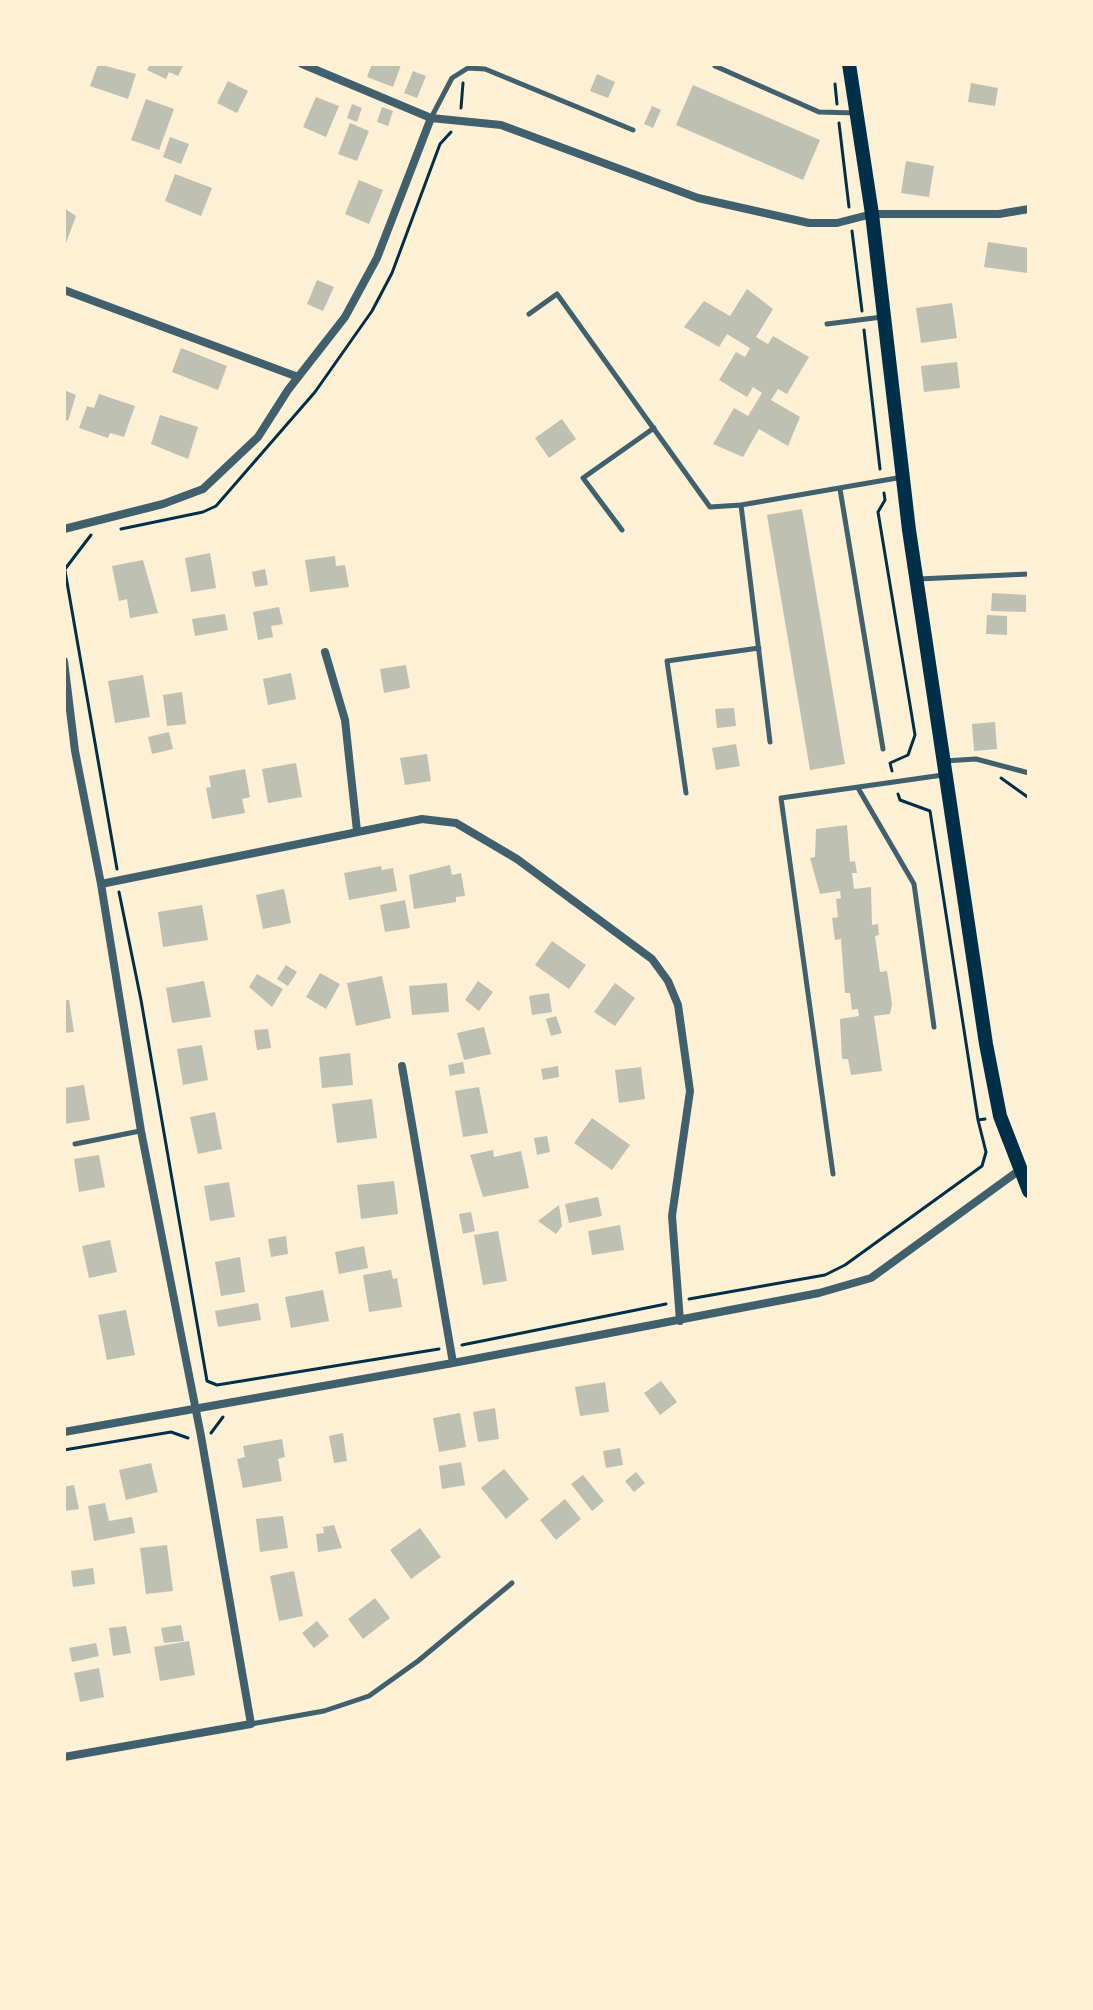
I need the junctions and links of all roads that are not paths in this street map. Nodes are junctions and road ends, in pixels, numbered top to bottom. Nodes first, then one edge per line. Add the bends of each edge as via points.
1 (302, 64) edge
2 (849, 64) edge
3 (715, 66) edge
4 (858, 113) junction
5 (431, 118) junction
6 (633, 130) dead end
7 (1029, 209) edge
8 (872, 214) junction
9 (64, 290) edge
10 (529, 314) dead end
11 (884, 316) junction
12 (827, 324) dead end
13 (298, 377) junction
14 (654, 428) junction
15 (904, 477) junction
16 (840, 489) junction
17 (741, 505) junction
18 (64, 529) edge
19 (622, 530) dead end
20 (1029, 574) edge
21 (917, 579) junction
22 (759, 648) junction
23 (325, 652) dead end
24 (64, 661) edge
25 (770, 742) dead end
26 (883, 749) dead end
27 (75, 751) junction
28 (64, 752) edge
29 (944, 768) junction
30 (1029, 773) edge
31 (858, 788) junction
32 (686, 793) dead end
33 (357, 831) junction
34 (101, 884) junction
35 (934, 1027) dead end
36 (402, 1066) dead end
37 (141, 1131) junction
38 (75, 1144) dead end
39 (1021, 1169) junction
40 (833, 1174) dead end
41 (1029, 1191) edge
42 (680, 1321) junction
43 (453, 1363) junction
44 (195, 1409) junction
45 (64, 1432) edge
46 (512, 1583) dead end
47 (251, 1724) junction
48 (64, 1757) edge

1 - 5 street
2 - 4 main road
3 - 4 lane via 819,112
4 - 8 main road
5 - 6 lane via 452,78 468,68 485,69
5 - 8 street via 501,125 698,198 809,223
5 - 13 street via 377,258 345,317
7 - 8 street via 999,214
8 - 11 main road
9 - 13 street
10 - 14 lane via 557,294
11 - 12 lane
11 - 15 main road
13 - 18 street via 258,437 203,489
14 - 17 lane via 710,507
14 - 19 lane via 583,478
15 - 16 lane
15 - 21 main road
16 - 17 lane
16 - 26 lane
17 - 22 lane
20 - 21 lane
21 - 29 main road
22 - 25 lane
22 - 32 lane via 667,661
23 - 33 street via 345,720
24 - 27 street
27 - 28 street
27 - 34 street
29 - 30 lane via 976,759
29 - 31 lane
29 - 39 main road via 994,1089
31 - 35 lane via 914,884
31 - 40 lane via 781,798
33 - 34 street
33 - 42 street via 422,819 456,823 530,868 652,959 668,981 678,1005 690,1091 672,1216
34 - 37 street
36 - 43 street
37 - 38 lane
37 - 44 street
39 - 41 main road
39 - 42 street via 871,1278
42 - 43 street
43 - 44 street
44 - 45 street
44 - 47 street
46 - 47 lane via 369,1696 324,1711
47 - 48 street

